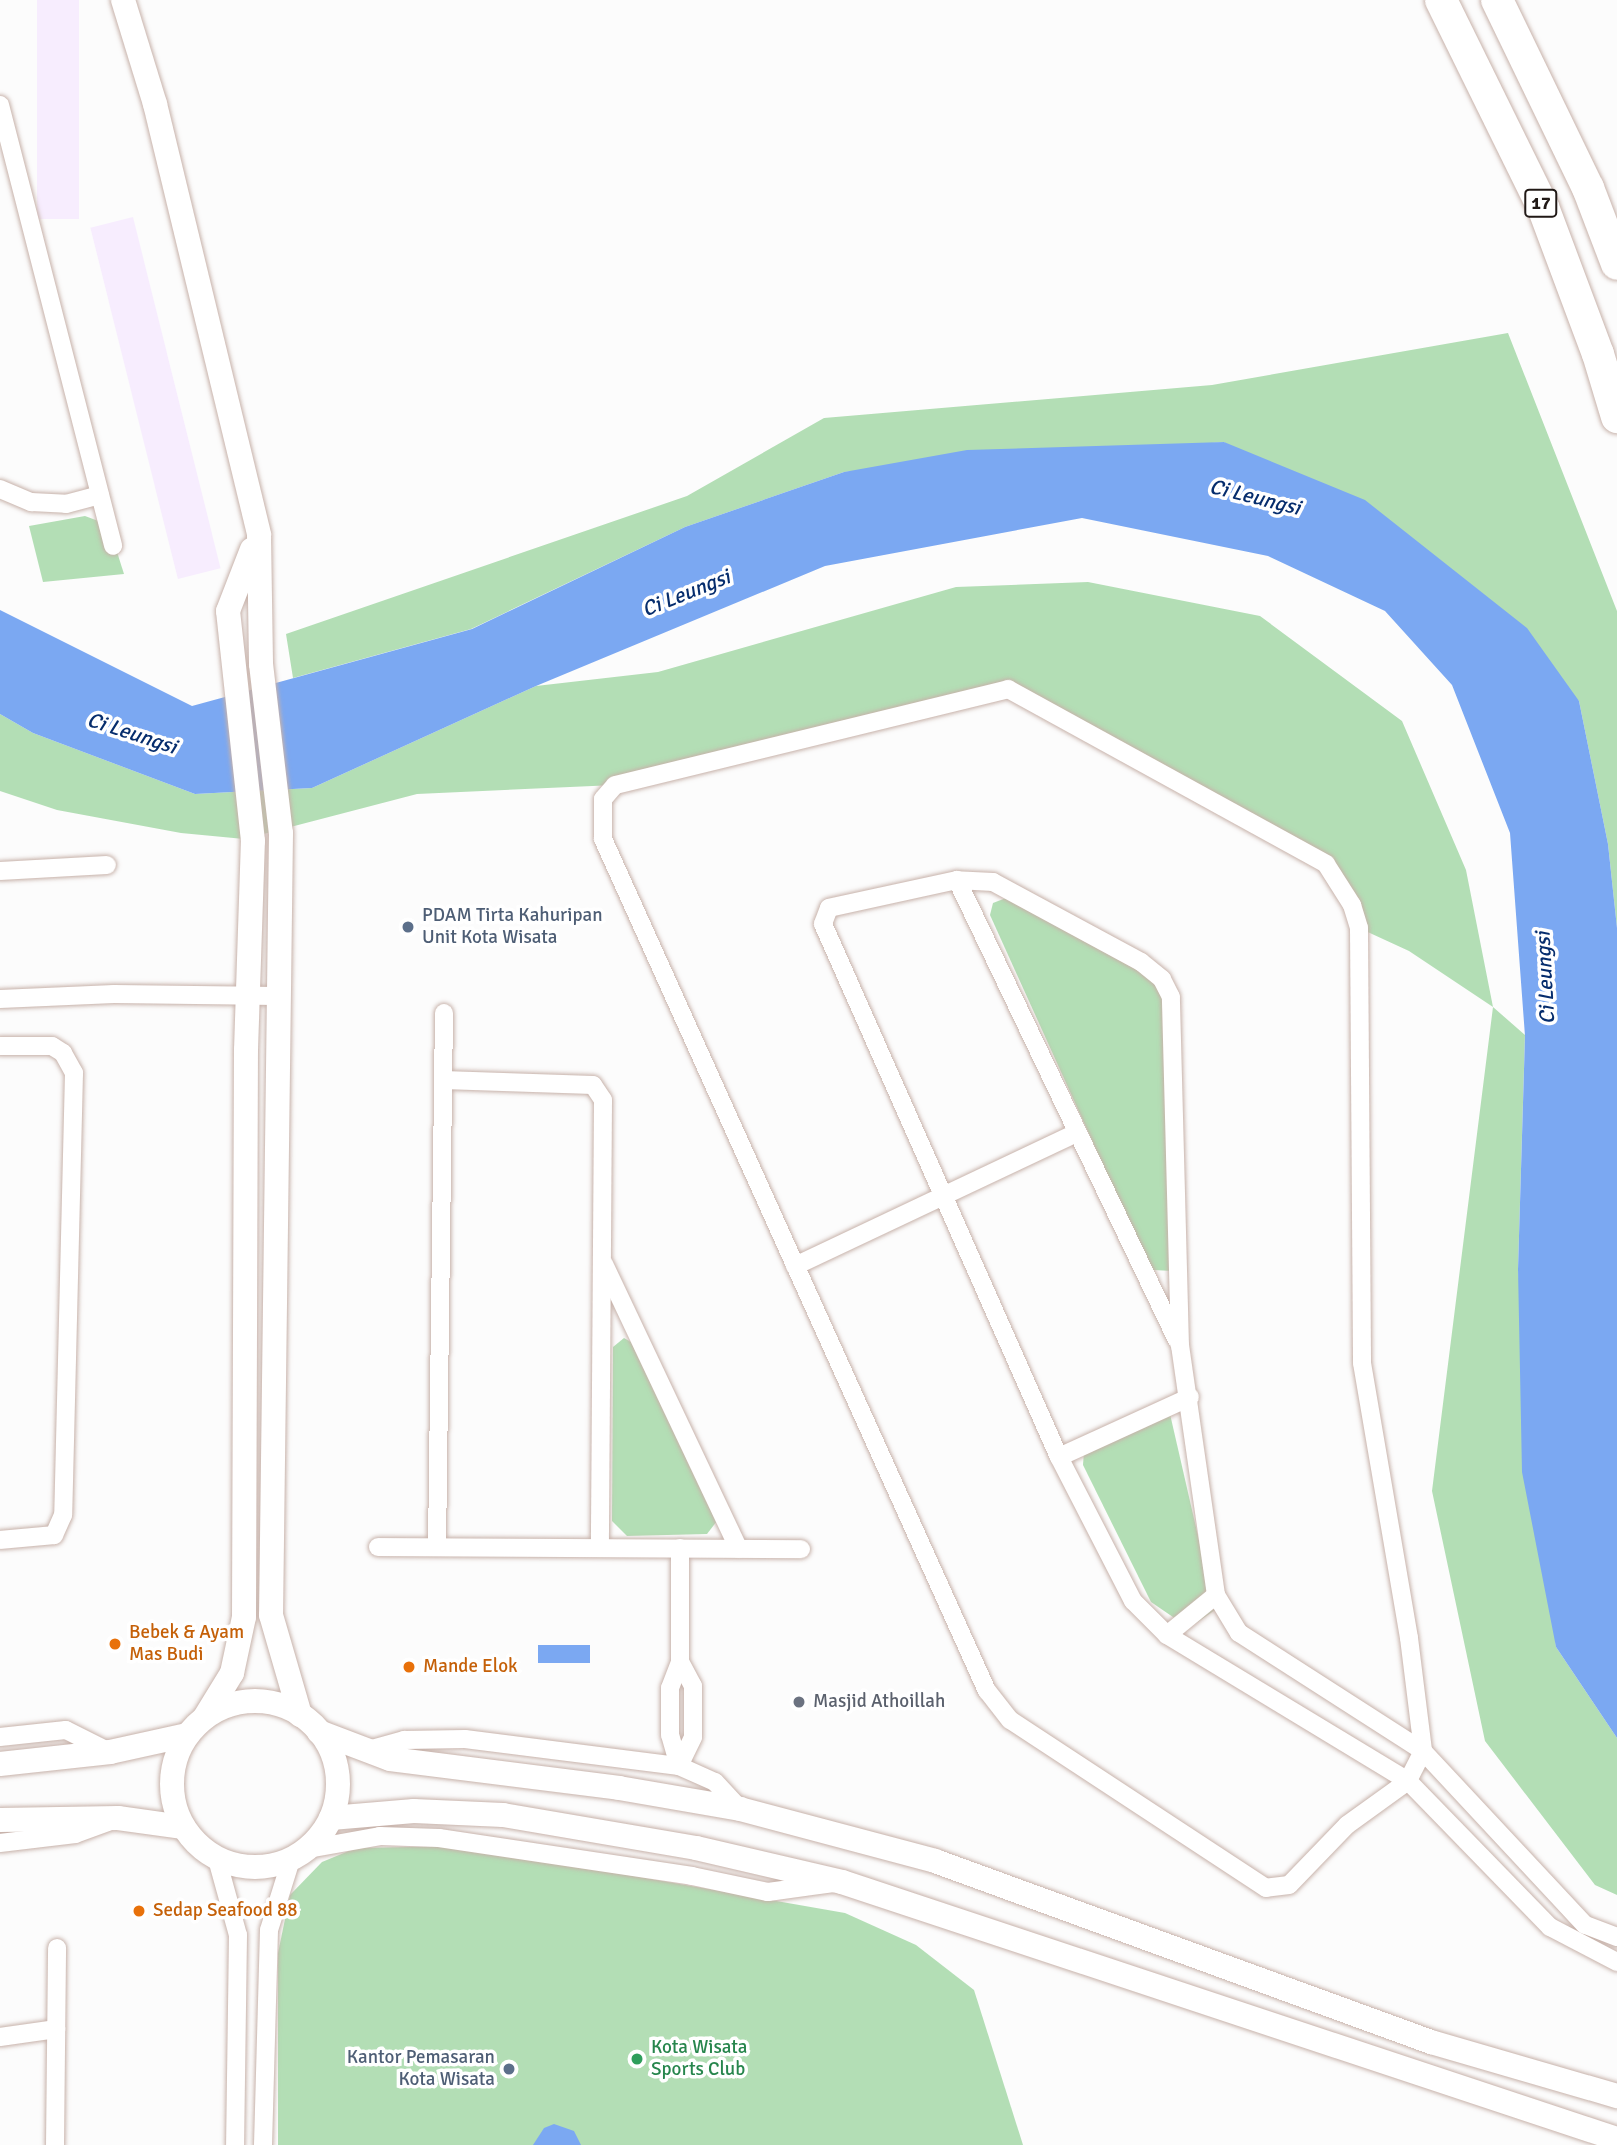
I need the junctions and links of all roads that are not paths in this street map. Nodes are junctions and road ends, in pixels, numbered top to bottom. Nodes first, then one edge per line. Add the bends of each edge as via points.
1 (123, 0) edge
2 (1441, 0) edge
3 (1497, 0) edge
4 (0, 105) edge
5 (1617, 264) edge
6 (1617, 417) edge
7 (0, 489) edge
8 (100, 495) junction
9 (259, 536) junction
10 (113, 546) dead end
11 (107, 865) dead end
12 (0, 871) edge
13 (957, 880) junction
14 (248, 996) junction
15 (276, 996) junction
16 (0, 999) edge
17 (444, 1013) dead end
18 (0, 1046) edge
19 (443, 1080) junction
20 (1076, 1133) junction
21 (944, 1197) junction
22 (602, 1258) junction
23 (795, 1266) junction
24 (1180, 1346) junction
25 (1190, 1397) junction
26 (1059, 1457) junction
27 (0, 1540) edge
28 (378, 1547) dead end
29 (437, 1547) junction
30 (600, 1548) junction
31 (680, 1548) junction
32 (739, 1549) junction
33 (801, 1549) dead end
34 (1216, 1595) junction
35 (1167, 1635) junction
36 (300, 1715) junction
37 (205, 1717) junction
38 (319, 1732) junction
39 (187, 1735) junction
40 (0, 1737) edge
41 (365, 1751) junction
42 (1423, 1751) junction
43 (110, 1752) junction
44 (0, 1764) edge
45 (678, 1766) junction
46 (1408, 1781) junction
47 (740, 1809) junction
48 (118, 1818) junction
49 (331, 1818) junction
50 (0, 1819) edge
51 (183, 1827) junction
52 (0, 1843) edge
53 (300, 1855) junction
54 (217, 1859) junction
55 (842, 1882) junction
56 (1617, 1937) edge
57 (57, 1948) dead end
58 (1617, 1962) edge
59 (56, 2029) junction
60 (0, 2037) edge
61 (1617, 2096) edge
62 (1617, 2139) edge
63 (55, 2145) edge
64 (235, 2145) edge
65 (263, 2145) edge

1 - 9 street via 155,104
2 - 6 highway, 17 via 1543,207
3 - 5 highway, 17 via 1588,188
4 - 8 street
7 - 8 street via 31,502 54,504
8 - 10 street
9 - 14 street via 228,611 253,841
9 - 15 street via 256,578 261,664 281,833
11 - 12 street
13 - 20 street
13 - 21 street via 829,908 823,923
13 - 24 street via 993,882 1130,956 1163,979 1171,997
14 - 15 street
14 - 16 street via 114,994
14 - 37 street via 244,1617 232,1673
15 - 36 street via 271,1615
17 - 19 street
18 - 27 street via 52,1046 63,1053 74,1073 63,1515 54,1535
19 - 22 street via 593,1085 603,1100
19 - 29 street
20 - 21 street
20 - 24 street
21 - 23 street
21 - 26 street
22 - 30 street
22 - 32 street
23 - 42 street via 603,839 603,799 615,785 1008,689 1326,864 1352,905 1359,928 1362,1363 1409,1638
23 - 46 street via 987,1690 1010,1720 1266,1888 1289,1885 1348,1825
24 - 25 street
25 - 26 street
25 - 34 street
26 - 35 street via 1133,1601
28 - 29 street
29 - 30 street
30 - 31 street
31 - 32 street
31 - 45 street via 680,1662 670,1700 670,1735
32 - 33 street
34 - 35 street
34 - 42 street via 1238,1633
35 - 46 street
36 - 37 street via 278,1704 252,1701 227,1705
36 - 38 street
37 - 39 street
38 - 41 street
38 - 49 street via 337,1773
39 - 43 street
39 - 51 street via 172,1781
40 - 43 street via 66,1730
41 - 45 street via 404,1740 465,1739
41 - 47 street via 390,1759 606,1786
42 - 46 street
42 - 56 street via 1585,1925
43 - 44 street
45 - 47 street via 715,1782
46 - 58 street via 1550,1927
47 - 61 street via 934,1861 1085,1912 1431,2042
48 - 50 street
48 - 51 street
48 - 52 street via 80,1833
49 - 53 street
49 - 55 street via 414,1811 503,1815 696,1848
51 - 54 street
53 - 54 street via 273,1866 239,1867
53 - 55 street via 380,1836 439,1838 691,1875 768,1892
53 - 65 street via 269,1930
54 - 64 street via 238,1935
55 - 62 street
57 - 59 street
59 - 60 street
59 - 63 street

